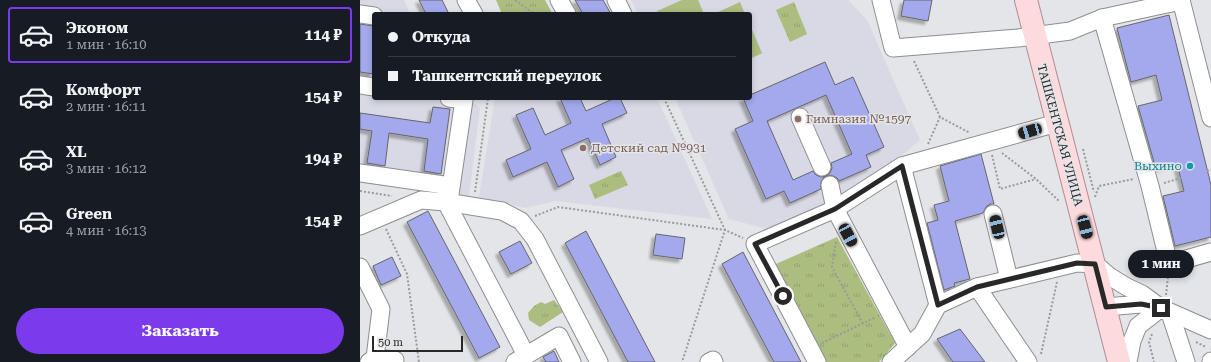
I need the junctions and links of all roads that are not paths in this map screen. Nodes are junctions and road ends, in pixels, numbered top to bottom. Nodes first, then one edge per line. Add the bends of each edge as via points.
1 (466, 0) edge
2 (559, 0) edge
3 (616, 0) edge
4 (882, 0) edge
5 (1026, 0) edge
6 (1181, 0) edge
7 (473, 12) edge
8 (566, 12) edge
9 (622, 12) edge
10 (360, 14) edge
11 (372, 16) edge
12 (1102, 18) junction
13 (1035, 35) junction
14 (360, 85) edge
15 (372, 87) edge
16 (464, 100) edge
17 (800, 117) dead end
18 (1211, 118) edge
19 (1057, 123) junction
20 (902, 166) junction
21 (822, 167) dead end
22 (360, 173) edge
23 (830, 185) dead end
24 (451, 186) junction
25 (446, 202) junction
26 (835, 209) junction
27 (994, 214) dead end
28 (360, 226) edge
29 (1211, 252) edge
30 (1095, 264) junction
31 (360, 267) edge
32 (1009, 279) junction
33 (977, 287) junction
34 (938, 305) junction
35 (1164, 305) junction
36 (1106, 307) junction
37 (1211, 330) edge
38 (908, 347) junction
39 (814, 355) edge
40 (1034, 358) edge
41 (521, 359) edge
42 (372, 360) edge
43 (395, 360) dead end
44 (572, 362) edge
45 (599, 362) edge
46 (708, 362) edge
47 (714, 362) edge
48 (893, 362) edge
49 (1120, 362) edge
50 (1128, 362) edge
51 (1186, 362) edge

1 - 7 street
2 - 8 street
3 - 9 street
4 - 13 street via 893,48
5 - 13 main road, ТАШКЕНТСКАЯ УЛИЦА
6 - 12 street
6 - 18 street
10 - 11 street
12 - 13 street via 1070,31
12 - 29 street via 1150,186 1169,264
13 - 19 main road, ТАШКЕНТСКАЯ УЛИЦА
14 - 15 street
16 - 24 street
17 - 21 street
19 - 20 street
19 - 30 main road, ТАШКЕНТСКАЯ УЛИЦА
20 - 26 street
20 - 34 street
22 - 24 street
23 - 26 street
24 - 25 street
25 - 28 street via 421,200
25 - 41 street
25 - 45 street via 502,211 521,221 535,239
26 - 38 street
26 - 39 street via 755,244
27 - 32 street
30 - 32 street via 1077,263
30 - 35 street via 1126,287
30 - 36 main road, ТАШКЕНТСКАЯ УЛИЦА
31 - 42 street via 381,309
32 - 33 street
33 - 34 street
33 - 40 street
34 - 38 street via 922,334
35 - 36 street
35 - 37 street
35 - 50 street via 1138,326
35 - 51 street
36 - 49 main road, ТАШКЕНТСКАЯ УЛИЦА
38 - 48 street
41 - 44 street via 559,336
42 - 43 street
46 - 47 street

